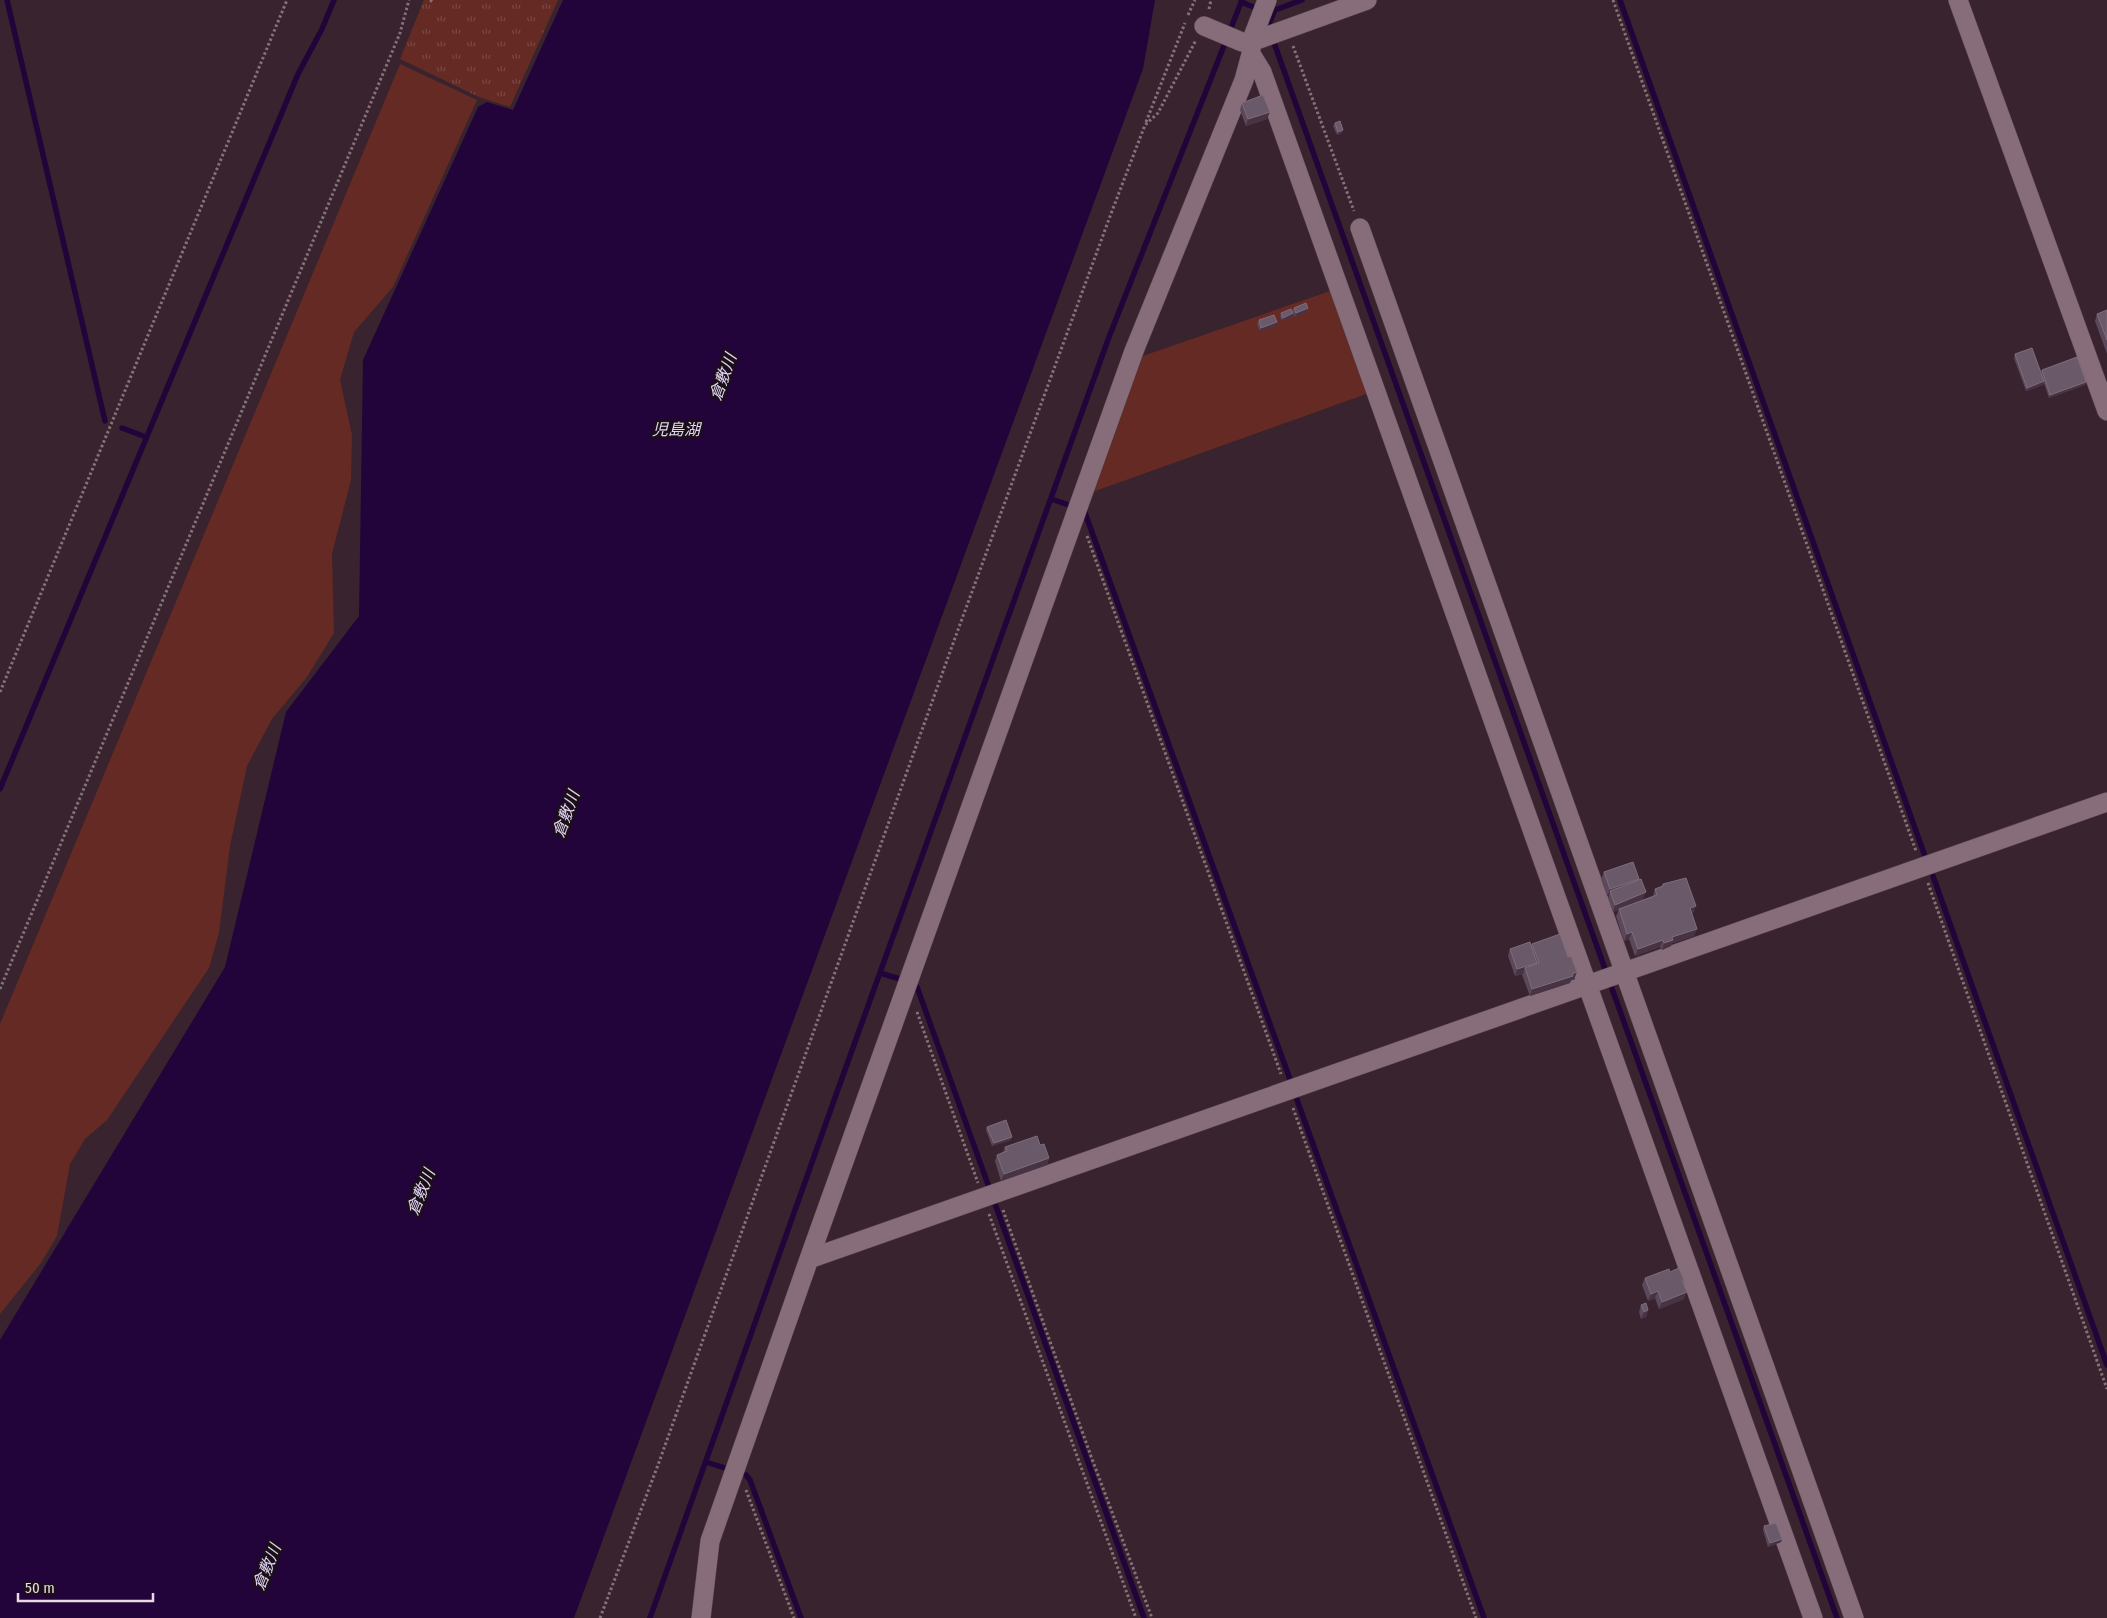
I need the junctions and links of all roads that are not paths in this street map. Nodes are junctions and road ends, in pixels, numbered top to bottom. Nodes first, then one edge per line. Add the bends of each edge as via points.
1 (1367, 0) edge
2 (1958, 0) edge
3 (1264, 7) edge
4 (1209, 28) road end
5 (1262, 39) junction
6 (1360, 228) road end
7 (2107, 412) edge
8 (2107, 802) edge
9 (1607, 979) junction
10 (809, 1259) junction
11 (701, 1618) edge
12 (1813, 1618) edge
13 (1854, 1618) edge

1 - 5 street
2 - 7 street
3 - 5 street
4 - 5 street
5 - 9 street via 1262,72
5 - 10 street via 1134,351
6 - 9 street
8 - 9 street
9 - 10 street
9 - 12 street
9 - 13 street
10 - 11 street via 710,1541

